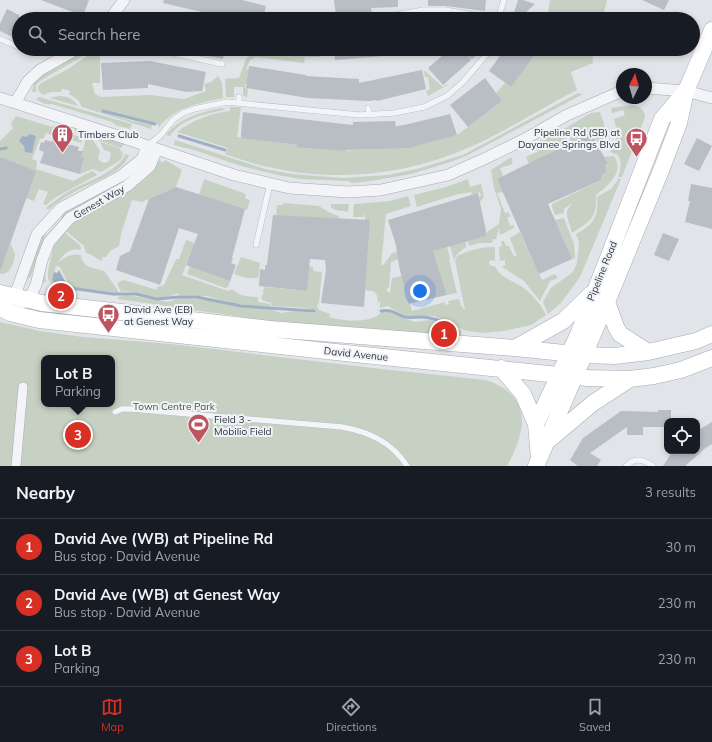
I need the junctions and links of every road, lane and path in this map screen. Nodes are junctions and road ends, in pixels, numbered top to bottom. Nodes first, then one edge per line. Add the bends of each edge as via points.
1 (124, 0) edge
2 (504, 0) edge
3 (115, 12) edge
4 (413, 12) edge
5 (457, 12) edge
6 (500, 12) edge
7 (712, 30) edge
8 (0, 39) edge
9 (12, 44) edge
10 (65, 56) edge
11 (186, 56) edge
12 (485, 56) edge
13 (222, 64) dead end
14 (652, 88) edge
15 (686, 91) junction
16 (616, 93) edge
17 (239, 96) dead end
18 (0, 98) edge
19 (712, 98) edge
20 (15, 103) junction
21 (239, 103) junction
22 (368, 108) dead end
23 (369, 115) junction
24 (160, 136) junction
25 (152, 147) junction
26 (270, 184) junction
27 (256, 245) dead end
28 (594, 291) junction
29 (9, 302) edge
30 (607, 302) junction
31 (712, 334) edge
32 (514, 348) junction
33 (648, 352) junction
34 (576, 354) junction
35 (712, 358) edge
36 (501, 368) junction
37 (559, 374) junction
38 (575, 376) junction
39 (630, 379) junction
40 (23, 387) dead end
41 (115, 412) dead end
42 (536, 424) junction
43 (547, 442) junction
44 (537, 462) edge
45 (16, 466) edge
46 (407, 466) edge
47 (626, 466) edge
48 (653, 466) edge

1 - 3 street
2 - 6 lane
4 - 5 lane
7 - 15 main road, Pipeline Road
8 - 9 lane
10 - 20 street via 40,70 28,81
11 - 13 lane
12 - 23 lane via 447,96 424,107
14 - 15 street
15 - 19 street
15 - 28 main road, Pipeline Road via 662,119
15 - 30 main road, Pipeline Road via 679,124
16 - 26 street via 566,115 524,140 484,159 448,174 409,185 348,192 289,188
17 - 21 lane
18 - 20 street
20 - 25 street
21 - 23 lane
21 - 24 lane via 227,102 183,113 173,120
22 - 23 lane
24 - 25 lane
24 - 25 lane
25 - 26 street via 234,175
25 - 29 street, Genest Way via 121,176 61,208 38,234
25 - 29 street, Genest Way via 150,166 127,186 70,218 49,242 36,285
26 - 27 lane
28 - 32 main road via 563,321
28 - 34 main road, Pipeline Road via 578,335
29 - 32 main road, David Avenue via 270,329
29 - 36 main road, David Avenue via 10,313 39,320
30 - 33 main road via 620,334
30 - 34 main road, Pipeline Road
31 - 33 main road, David Avenue via 696,341
32 - 34 main road, David Avenue
33 - 34 main road, David Avenue via 615,356
34 - 37 main road, Pipeline Road
34 - 38 main road, Pipeline Road
35 - 39 main road, David Avenue via 681,370
36 - 37 main road, David Avenue
36 - 42 main road via 523,394
37 - 38 main road, David Avenue
37 - 42 main road, Pipeline Road
38 - 39 main road, David Avenue
38 - 43 main road, Pipeline Road
39 - 43 main road via 592,403
40 - 45 street
41 - 46 lane via 131,409 342,427 381,440 392,447
42 - 44 main road, Pipeline Road
43 - 44 main road, Pipeline Road
47 - 48 lane via 631,461 642,460

